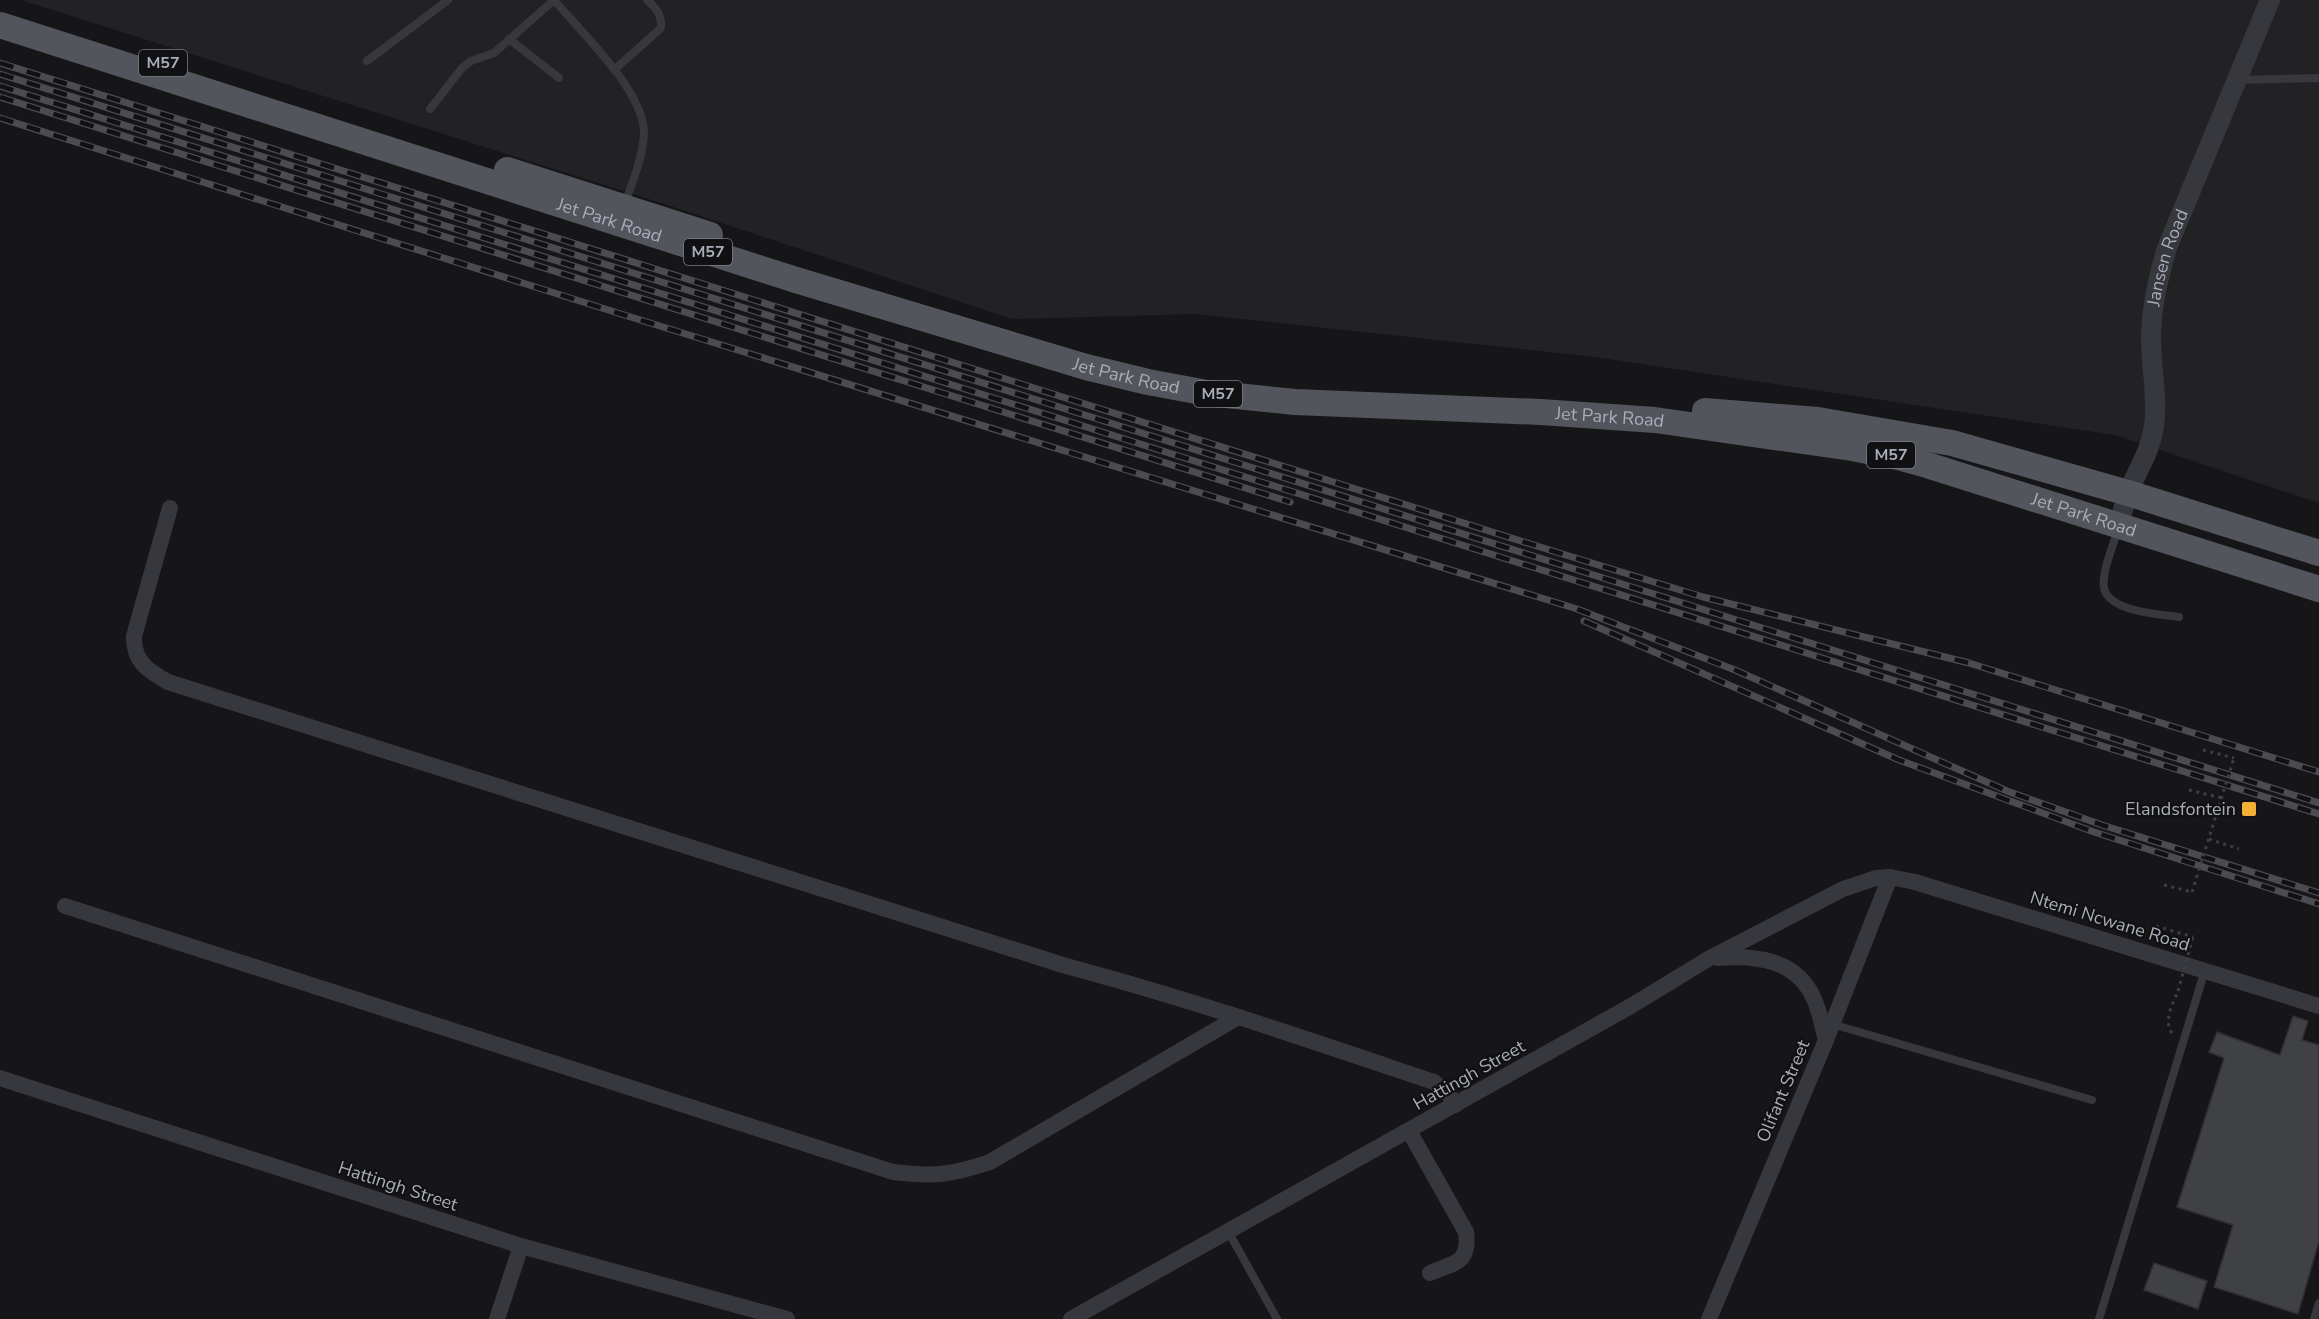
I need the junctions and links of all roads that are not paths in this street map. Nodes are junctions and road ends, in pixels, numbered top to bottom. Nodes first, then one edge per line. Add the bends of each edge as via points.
1 (448, 0) edge
2 (647, 0) edge
3 (2270, 0) edge
4 (0, 11) edge
5 (0, 25) edge
6 (509, 39) junction
7 (367, 61) dead end
8 (614, 70) junction
9 (559, 78) dead end
10 (2319, 78) edge
11 (2236, 80) junction
12 (430, 110) dead end
13 (622, 215) junction
14 (2128, 493) junction
15 (170, 508) dead end
16 (2119, 525) junction
17 (2319, 553) edge
18 (2319, 589) edge
19 (2180, 617) dead end
20 (1890, 876) junction
21 (65, 906) dead end
22 (1708, 959) junction
23 (2205, 970) junction
24 (2319, 1006) edge
25 (1238, 1017) junction
26 (1828, 1032) junction
27 (0, 1078) edge
28 (2092, 1100) dead end
29 (1455, 1105) junction
30 (1409, 1131) junction
31 (1227, 1231) junction
32 (521, 1246) junction
33 (1430, 1274) dead end
34 (2319, 1303) edge
35 (497, 1319) edge
36 (787, 1319) edge
37 (1071, 1319) edge
38 (1277, 1319) edge
39 (1709, 1319) edge
40 (2099, 1319) edge
41 (2314, 1319) edge

1 - 7 lane
2 - 8 lane via 657,8 661,28
3 - 11 street, Jansen Road
4 - 13 main road, Jet Park Road / M57
5 - 13 main road, Jet Park Road / M57
6 - 8 lane via 554,0
6 - 9 lane
6 - 12 lane via 494,53 462,68
8 - 13 lane via 634,98 644,134
10 - 11 lane
11 - 14 street, Jansen Road via 2167,248 2156,288 2151,338 2154,422 2148,453
13 - 14 main road, Jet Park Road / M57 via 1150,370 1266,387 1647,406 1818,420 1952,443
13 - 16 main road, Jet Park Road / M57 via 1086,367 1148,382 1295,402 1655,420 1852,448 1898,457
14 - 16 street, Jansen Road
14 - 17 main road, Jet Park Road / M57
15 - 25 street via 133,648 143,665 168,682
16 - 18 main road, Jet Park Road / M57
16 - 19 lane via 2104,580 2106,593 2126,607
20 - 22 street, Hattingh Street via 1843,889
20 - 23 street, Ntemi Ncwane Road
20 - 26 street, Olifant Street
21 - 25 street via 893,1172 926,1176 959,1172 990,1162
22 - 26 street via 1758,957 1777,963 1806,986
22 - 29 street, Hattingh Street
23 - 24 street, Ntemi Ncwane Road
23 - 40 lane
25 - 29 street via 1434,1082
26 - 28 lane
26 - 39 street, Olifant Street
27 - 32 street, Hattingh Street
29 - 30 street, Hattingh Street
30 - 31 street, Hattingh Street
30 - 33 street via 1466,1232 1467,1252 1462,1259
31 - 37 street, Hattingh Street
31 - 38 lane
32 - 35 street
32 - 36 street, Hattingh Street
34 - 41 lane

